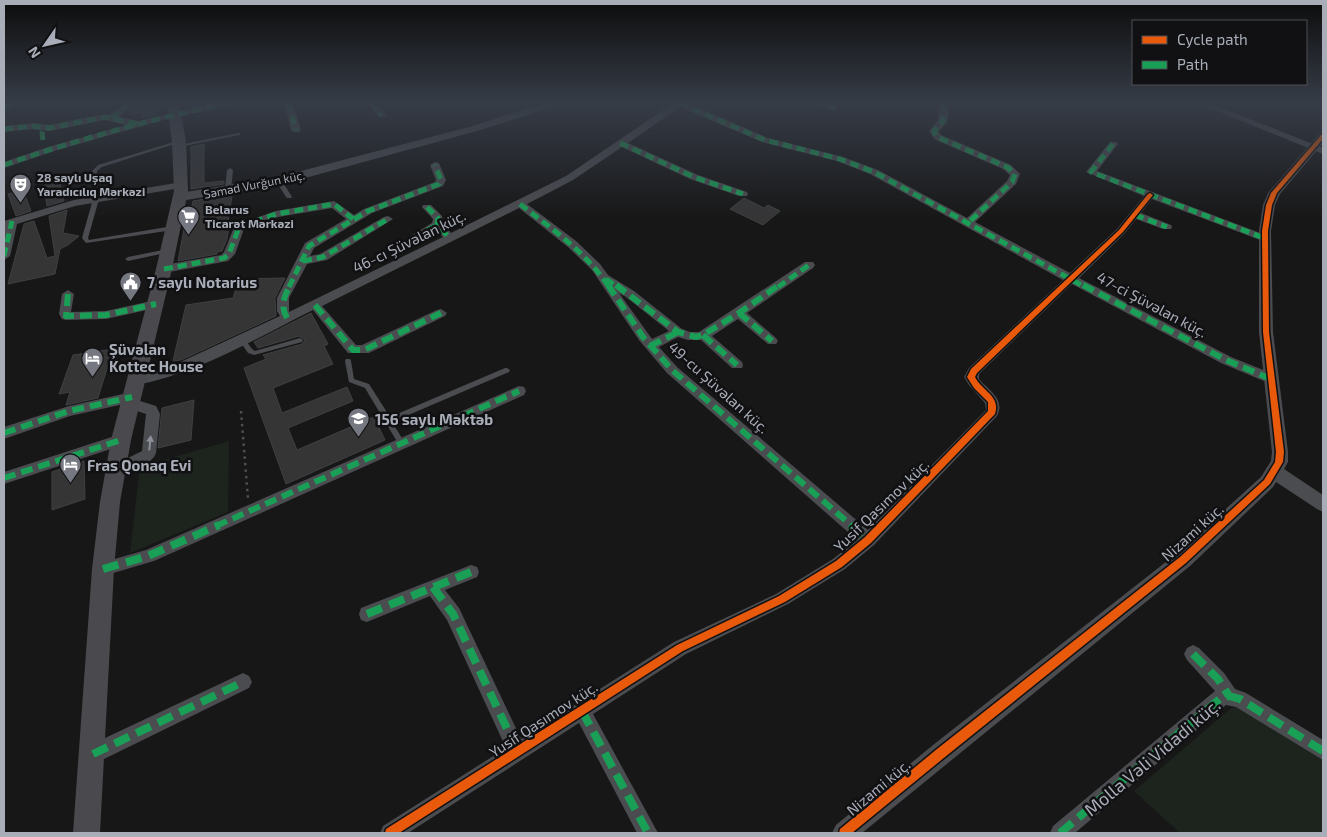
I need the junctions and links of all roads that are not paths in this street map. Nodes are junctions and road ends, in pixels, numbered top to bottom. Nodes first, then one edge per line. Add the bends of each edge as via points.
1 (76, 141) edge
2 (196, 141) edge
3 (428, 141) edge
4 (623, 141) edge
5 (769, 141) edge
6 (946, 141) edge
7 (620, 143) junction
8 (179, 144) junction
9 (1113, 144) dead end
10 (1320, 144) edge
11 (4, 165) edge
12 (435, 165) dead end
13 (230, 170) dead end
14 (279, 181) junction
15 (94, 185) dead end
16 (228, 190) junction
17 (181, 191) junction
18 (743, 194) dead end
19 (1150, 195) junction
20 (290, 197) dead end
21 (96, 199) junction
22 (520, 204) junction
23 (427, 207) dead end
24 (1135, 214) junction
25 (353, 219) junction
26 (388, 219) dead end
27 (8, 222) edge
28 (969, 222) junction
29 (437, 225) junction
30 (1167, 227) dead end
31 (174, 228) junction
32 (415, 237) dead end
33 (450, 238) junction
34 (1264, 238) junction
35 (4, 256) edge
36 (128, 259) dead end
37 (166, 260) junction
38 (303, 261) junction
39 (809, 264) dead end
40 (604, 277) junction
41 (1071, 279) junction
42 (68, 294) dead end
43 (156, 304) junction
44 (315, 305) junction
45 (739, 312) junction
46 (441, 313) dead end
47 (288, 318) junction
48 (678, 332) junction
49 (703, 335) junction
50 (242, 340) junction
51 (300, 340) dead end
52 (772, 341) dead end
53 (650, 346) junction
54 (348, 362) dead end
55 (737, 365) dead end
56 (507, 370) dead end
57 (1271, 378) junction
58 (519, 391) dead end
59 (133, 393) junction
60 (388, 421) junction
61 (4, 433) edge
62 (121, 440) junction
63 (401, 443) junction
64 (115, 471) junction
65 (1274, 471) junction
66 (4, 478) edge
67 (1323, 504) edge
68 (868, 540) junction
69 (103, 569) junction
70 (471, 572) dead end
71 (433, 587) junction
72 (367, 614) dead end
73 (1193, 654) dead end
74 (243, 682) dead end
75 (1230, 696) junction
76 (582, 711) junction
77 (1323, 751) edge
78 (518, 752) junction
79 (93, 754) junction
80 (86, 833) edge
81 (390, 833) edge
82 (648, 833) edge
83 (844, 833) edge
84 (1060, 833) edge

1 - 11 street
2 - 8 lane
3 - 14 street, Səməd Vurğun küç.
4 - 7 street, 46-cı Şüvəlan küç.
5 - 28 street, 47-ci Şüvəlan küç. via 860,166
6 - 28 street via 1007,167 1015,174 1012,182
7 - 18 street via 694,177
7 - 22 street, 46-cı Şüvəlan küç. via 583,172
8 - 15 lane via 100,166 95,171
8 - 17 main road
9 - 19 street via 1091,172
10 - 34 street, Nizami küç. via 1274,193
12 - 25 street via 442,180 438,184
13 - 16 lane
14 - 16 street, Səməd Vurğun küç.
14 - 20 lane
16 - 17 street, Səməd Vurğun küç.
17 - 21 street, Səməd Vurğun küç.
17 - 31 main road
19 - 24 street, Yusif Qasımov küç.
19 - 34 street
21 - 27 street, Səməd Vurğun küç. via 63,205
21 - 31 lane via 85,238 88,242
22 - 33 street, 46-cı Şüvəlan küç.
22 - 40 street, 49-cu Şüvəlan küç. via 583,254
23 - 29 street via 438,218
24 - 30 street
24 - 41 street, Yusif Qasımov küç.
25 - 37 street via 334,204 276,214 239,227 229,254 224,258
25 - 38 street via 316,241
26 - 38 street via 323,256
27 - 35 street
28 - 41 street, 47-ci Şüvəlan küç.
29 - 32 street
29 - 33 street
31 - 37 main road
33 - 44 street, 46-cı Şüvəlan küç.
34 - 57 street, Nizami küç. via 1266,332
36 - 37 lane
37 - 43 main road
38 - 47 street via 283,298 283,311
39 - 45 street
40 - 48 street
40 - 53 street, 49-cu Şüvəlan küç.
41 - 57 street, 47-ci Şüvəlan küç. via 1244,369
41 - 68 street, Yusif Qasımov küç. via 974,372 972,383 993,402 992,412
42 - 43 street via 66,316 106,316
43 - 59 main road
44 - 46 street via 352,350 357,351
44 - 47 street, 46-cı Şüvəlan küç.
45 - 49 street
45 - 52 street
47 - 50 street, 46-cı Şüvəlan küç.
48 - 49 street via 688,336
48 - 53 street
49 - 55 street
50 - 51 lane via 254,353
50 - 59 street, 46-cı Şüvəlan küç. via 163,375
53 - 68 street, 49-cu Şüvəlan küç. via 672,370
54 - 60 lane via 351,380 367,386
56 - 60 lane
57 - 65 street, Nizami küç. via 1280,452
58 - 63 street
59 - 61 street, 46-cı Şüvəlan küç.
59 - 62 main road
64 -> 59 street via 149,453 153,414
60 - 63 lane
62 - 64 main road
62 - 66 street
63 - 69 street via 148,556
64 - 69 main road
65 - 67 street
65 - 83 street, Nizami küç. via 1257,492 1183,560
68 - 76 street, Yusif Qasımov küç. via 802,588 680,648
69 - 79 main road
70 - 71 street
71 - 72 street
71 - 78 street via 453,614
73 - 75 street
74 - 79 street
75 - 77 street, Molla Vəli Vidadi küç. via 1240,699
75 - 84 street, Molla Vəli Vidadi küç. via 1215,702
76 - 78 street, Yusif Qasımov küç.
76 - 82 street
78 - 81 street, Yusif Qasımov küç.
79 - 80 main road

